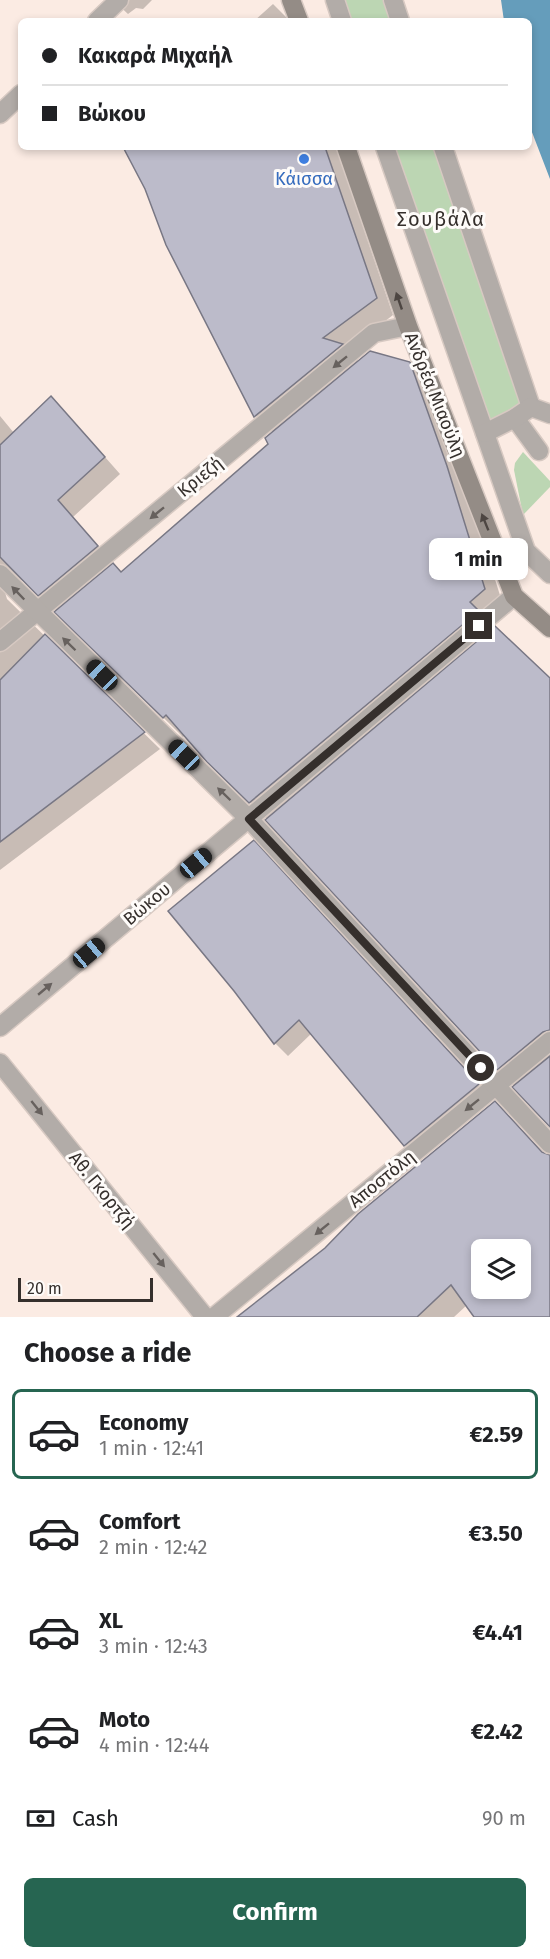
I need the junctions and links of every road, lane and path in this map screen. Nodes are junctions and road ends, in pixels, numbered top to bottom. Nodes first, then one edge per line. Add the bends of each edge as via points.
1 (119, 0) edge
2 (291, 0) edge
3 (334, 0) edge
4 (393, 0) edge
5 (100, 18) edge
6 (298, 18) edge
7 (341, 18) edge
8 (399, 18) edge
9 (18, 97) edge
10 (0, 114) edge
11 (347, 150) edge
12 (386, 150) edge
13 (446, 150) edge
14 (408, 326) junction
15 (531, 407) junction
16 (550, 414) edge
17 (515, 418) junction
18 (485, 433) junction
19 (539, 451) dead end
20 (0, 574) edge
21 (550, 574) edge
22 (514, 596) junction
23 (37, 612) junction
24 (550, 628) edge
25 (0, 642) edge
26 (249, 819) junction
27 (0, 1027) edge
28 (550, 1041) edge
29 (0, 1063) edge
30 (497, 1085) junction
31 (550, 1144) edge
32 (205, 1317) edge
33 (214, 1317) edge

1 - 5 street
2 - 6 main road
3 - 7 street
4 - 8 street
9 - 10 street
14 -> 11 main road, Ανδρέα Μιαούλη
12 - 18 street
13 - 15 street
22 -> 14 main road, Ανδρέα Μιαούλη
14 -> 23 street, Κριεζή via 374,333
15 - 16 street
15 - 17 street
17 - 18 street
17 - 19 street
18 - 21 street via 526,551
23 -> 20 street
22 - 24 main road, Ανδρέα Μιαούλη
22 - 26 street, Βώκου
23 - 25 street, Κριεζή
26 -> 23 street
27 -> 26 street, Βώκου
26 - 30 street
28 - 30 street, Αποστόλη
29 -> 32 street, Αθ. Γκορτζή
30 - 31 street
30 -> 33 street, Αποστόλη

